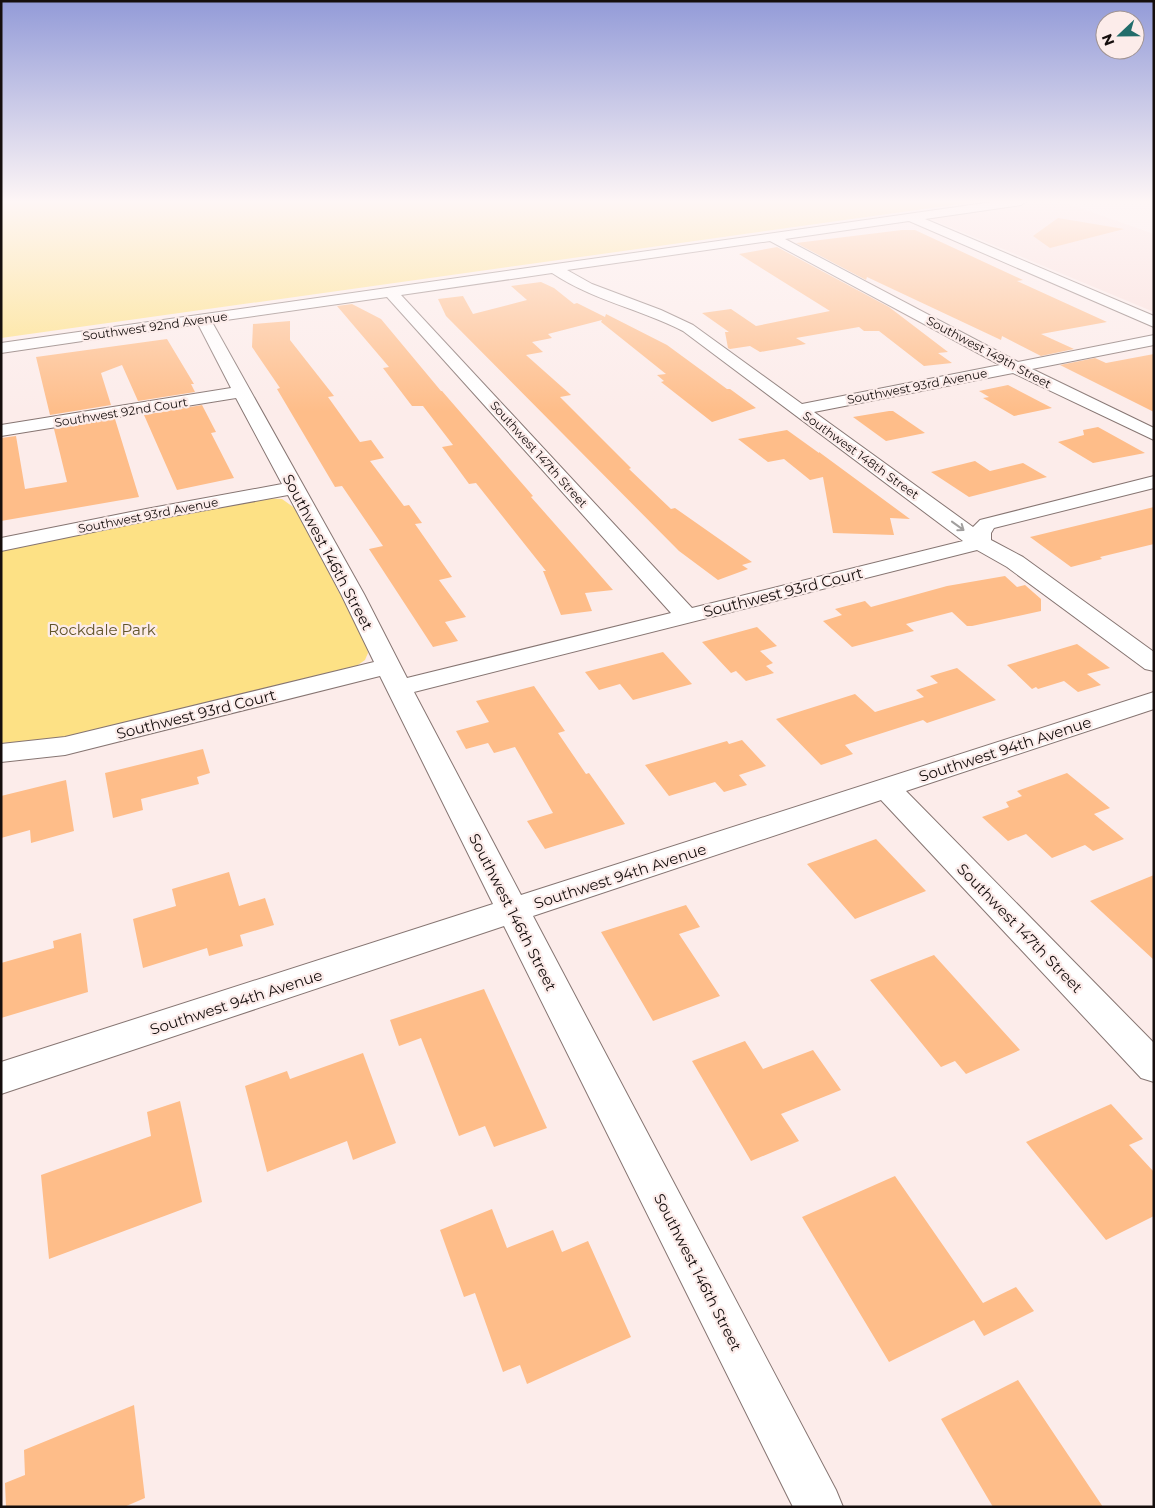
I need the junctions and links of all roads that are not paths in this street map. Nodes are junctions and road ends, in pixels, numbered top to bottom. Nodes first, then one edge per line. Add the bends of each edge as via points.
1 (539, 271) edge
2 (560, 271) edge
3 (836, 271) edge
4 (1036, 271) edge
5 (391, 292) junction
6 (203, 319) junction
7 (1154, 322) edge
8 (1150, 340) edge
9 (1, 348) edge
10 (1014, 367) junction
11 (240, 392) junction
12 (798, 410) junction
13 (1, 432) edge
14 (1154, 435) edge
15 (1154, 482) edge
16 (295, 488) junction
17 (980, 543) junction
18 (1, 545) edge
19 (687, 616) junction
20 (1154, 664) edge
21 (394, 677) junction
22 (1154, 700) edge
23 (1, 754) edge
24 (887, 789) junction
25 (513, 911) junction
26 (1154, 1067) edge
27 (1, 1078) edge
28 (819, 1507) edge

1 - 5 street, Southwest 92nd Avenue
2 - 12 street, Southwest 148th Street via 588,286 680,323
3 - 10 street, Southwest 149th Street
4 - 7 street
5 - 6 street, Southwest 92nd Avenue
5 - 19 street, Southwest 147th Street
6 - 9 street, Southwest 92nd Avenue
6 - 11 street, Southwest 146th Street
8 - 10 street, Southwest 93rd Avenue
10 - 12 street, Southwest 93rd Avenue
10 - 14 street, Southwest 149th Street
11 - 13 street, Southwest 92nd Court
11 - 16 street, Southwest 146th Street
12 -> 17 street, Southwest 148th Street
15 - 17 street via 988,524 980,532
16 - 18 street, Southwest 93rd Avenue via 146,514
16 - 21 street, Southwest 146th Street
17 - 19 street, Southwest 93rd Court
17 - 20 street, Southwest 148th Street via 1014,562
19 - 21 street, Southwest 93rd Court
21 - 23 street, Southwest 93rd Court via 81,743
21 - 25 street, Southwest 146th Street
22 - 24 street, Southwest 94th Avenue
24 - 25 street, Southwest 94th Avenue
24 - 26 street, Southwest 147th Street
25 - 27 street, Southwest 94th Avenue
25 - 28 street, Southwest 146th Street

